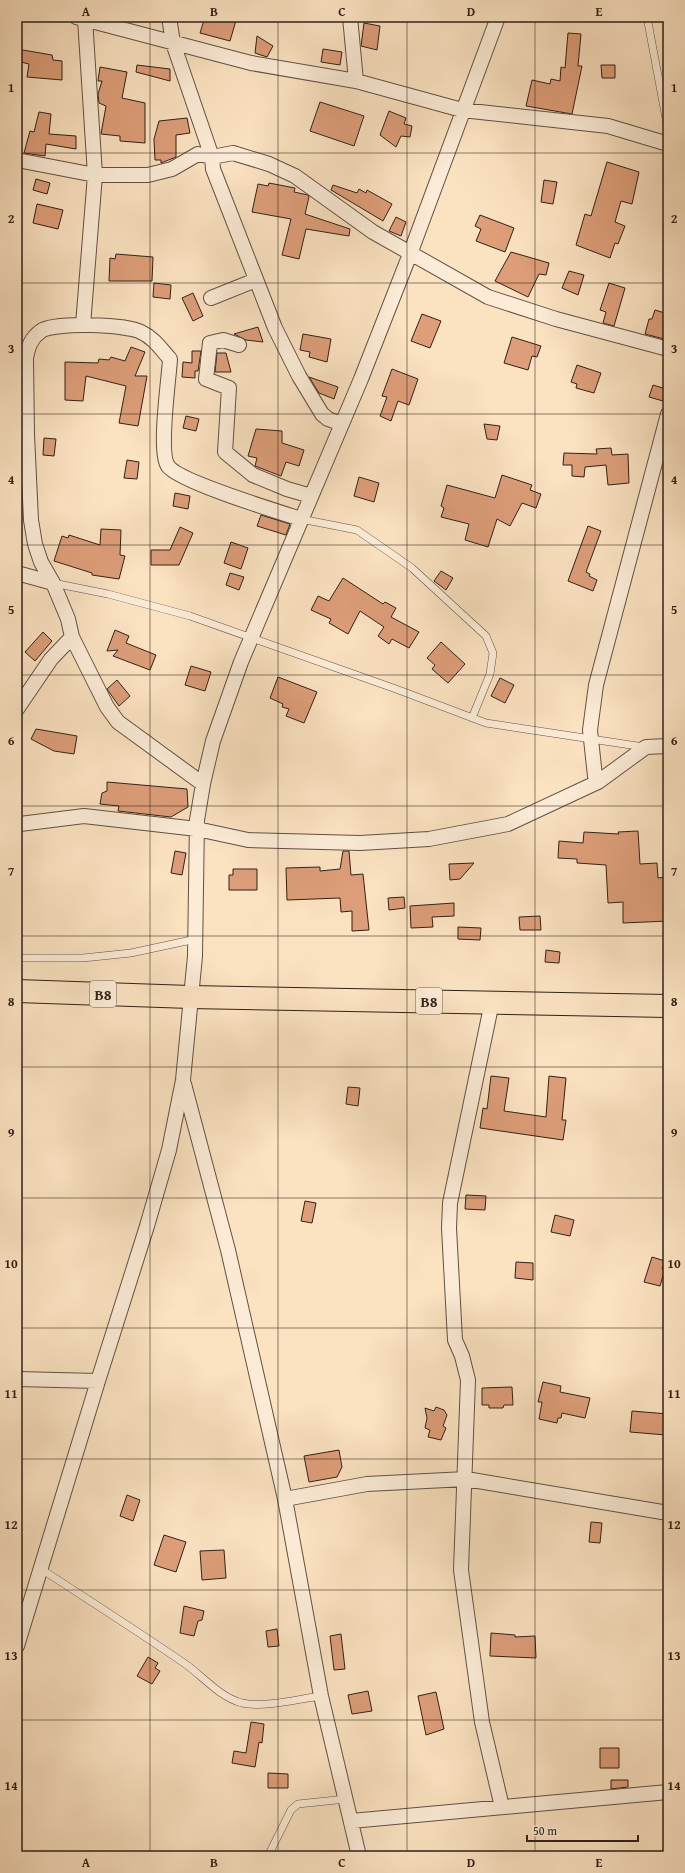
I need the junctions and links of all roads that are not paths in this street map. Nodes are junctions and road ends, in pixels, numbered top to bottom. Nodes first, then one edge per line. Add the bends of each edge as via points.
1 (169, 17) edge
2 (350, 17) edge
3 (498, 17) edge
4 (647, 17) edge
5 (81, 18) edge
6 (173, 43) junction
7 (356, 81) junction
8 (462, 110) junction
9 (668, 129) edge
10 (668, 144) edge
11 (212, 157) junction
12 (17, 160) edge
13 (95, 175) junction
14 (410, 254) junction
15 (256, 280) junction
16 (210, 298) dead end
17 (84, 325) junction
18 (239, 345) dead end
19 (668, 349) edge
20 (668, 414) edge
21 (342, 424) junction
22 (312, 496) junction
23 (301, 519) junction
24 (17, 573) edge
25 (53, 583) junction
26 (72, 637) junction
27 (251, 639) junction
28 (17, 709) edge
29 (472, 718) junction
30 (591, 739) junction
31 (668, 746) edge
32 (646, 747) junction
33 (598, 782) junction
34 (202, 784) junction
35 (17, 823) edge
36 (197, 829) junction
37 (196, 938) junction
38 (17, 958) edge
39 (17, 991) edge
40 (190, 997) junction
41 (492, 1002) junction
42 (668, 1006) edge
43 (182, 1080) junction
44 (17, 1379) edge
45 (98, 1381) junction
46 (466, 1479) junction
47 (285, 1499) junction
48 (668, 1513) edge
49 (41, 1569) junction
50 (17, 1646) edge
51 (321, 1696) junction
52 (668, 1792) edge
53 (346, 1799) junction
54 (502, 1807) junction
55 (351, 1821) junction
56 (268, 1856) edge
57 (359, 1856) edge

1 - 6 street
2 - 7 street
3 - 8 street
4 - 9 lane
5 - 6 street
5 - 13 street
6 - 7 street via 251,63
6 - 11 street
7 - 8 street
8 - 10 street via 608,126
8 - 14 street
11 - 13 street via 198,154 172,169 148,175
11 - 14 street via 233,153 269,164 295,176 373,232
11 - 15 street via 213,169
12 - 13 street
13 - 17 street
14 - 19 street via 488,297 556,319
14 - 21 street
15 - 16 street
15 - 21 street via 275,328 299,376 322,414 333,422
17 - 23 street via 140,331 152,338 170,359 164,446 168,466 178,474
17 - 25 street via 42,330 31,342 26,358 31,520 41,562
18 - 22 street via 223,340 210,343 206,379 229,388 225,452 253,475
20 - 30 street via 596,685
21 - 22 street
22 - 23 street
23 - 27 street
23 - 29 lane via 357,530 412,568 486,636 493,653 490,674
24 - 25 street
25 - 26 street via 68,618
25 - 27 lane via 108,594 190,616
26 - 28 street via 51,659
26 - 34 street via 107,707 118,722
27 - 29 lane
27 - 34 street via 213,741
29 - 30 lane via 486,723
30 - 32 lane
30 - 33 street via 594,776
31 - 32 street
32 - 33 street
33 - 36 street via 508,824 429,839 303,843 248,840
34 - 36 street
35 - 36 street via 84,816
36 - 37 street
37 - 38 lane via 131,953 84,958
37 - 40 street
39 - 40 highway, B8
40 - 41 highway, B8
40 - 43 street
41 - 42 highway, B8
41 - 46 street via 450,1209 455,1340 468,1380
43 - 45 street via 169,1150
43 - 47 street via 228,1250
44 - 45 street
45 - 49 street
46 - 47 street via 367,1484
46 - 48 street
46 - 54 street via 462,1570 482,1722
47 - 51 street
49 - 50 street
49 - 51 lane via 191,1668 221,1694 242,1703 267,1703
51 - 53 street
52 - 54 street
53 - 55 street
53 - 56 lane via 298,1804 292,1810
54 - 55 street
55 - 57 street

